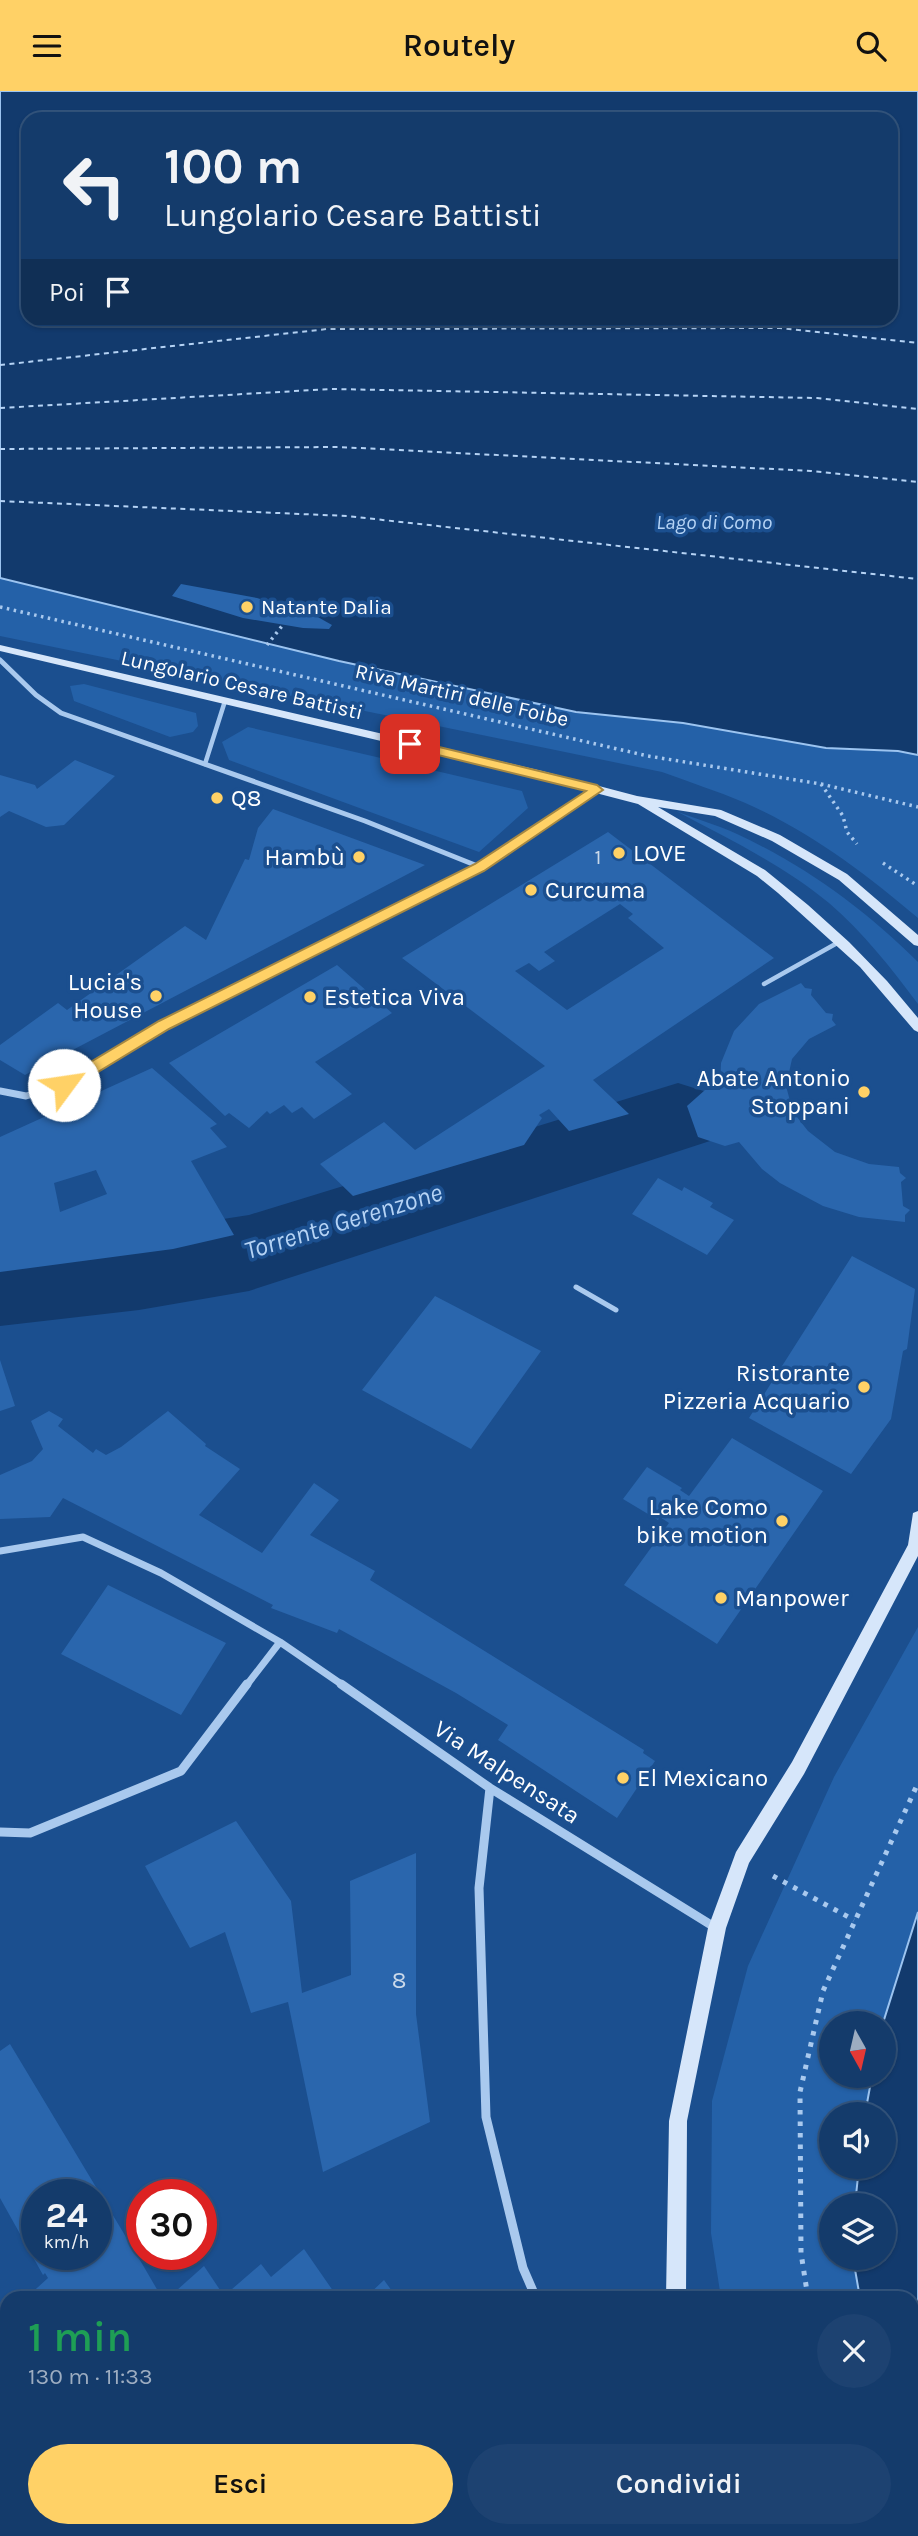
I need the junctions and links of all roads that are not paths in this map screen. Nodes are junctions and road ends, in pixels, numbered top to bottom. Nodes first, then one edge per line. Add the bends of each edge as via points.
1 (0, 648) edge
2 (0, 660) edge
3 (225, 701) junction
4 (205, 764) junction
5 (597, 790) junction
6 (637, 800) junction
7 (480, 867) junction
8 (842, 941) junction
9 (918, 942) edge
10 (764, 983) dead end
11 (918, 1027) edge
12 (0, 1091) edge
13 (576, 1287) dead end
14 (616, 1310) dead end
15 (918, 1518) edge
16 (917, 1542) edge
17 (0, 1551) edge
18 (280, 1642) junction
19 (490, 1788) junction
20 (0, 1832) edge
21 (717, 1928) junction
22 (533, 2291) edge
23 (676, 2291) edge

1 - 3 main road, Lungolario Cesare Battisti
2 - 4 street via 61,713
3 - 4 lane
3 - 5 main road, Lungolario Cesare Battisti
4 - 7 street
5 - 6 main road, Lungolario Cesare Battisti
5 - 7 street
6 - 8 main road via 761,873
6 - 9 main road via 702,809 776,838 843,877
7 - 12 street via 164,1025 64,1085 26,1096
8 - 10 lane
8 - 11 main road
13 - 14 lane
15 - 16 main road
16 - 21 main road via 799,1768 742,1858
17 - 18 street, Via Malpensata via 83,1537 161,1573
18 - 19 street, Via Malpensata
18 - 20 street via 181,1771 30,1833
19 - 21 street, Via Malpensata
19 - 22 street via 479,1888 486,2117 523,2268
21 - 23 main road via 678,2121

